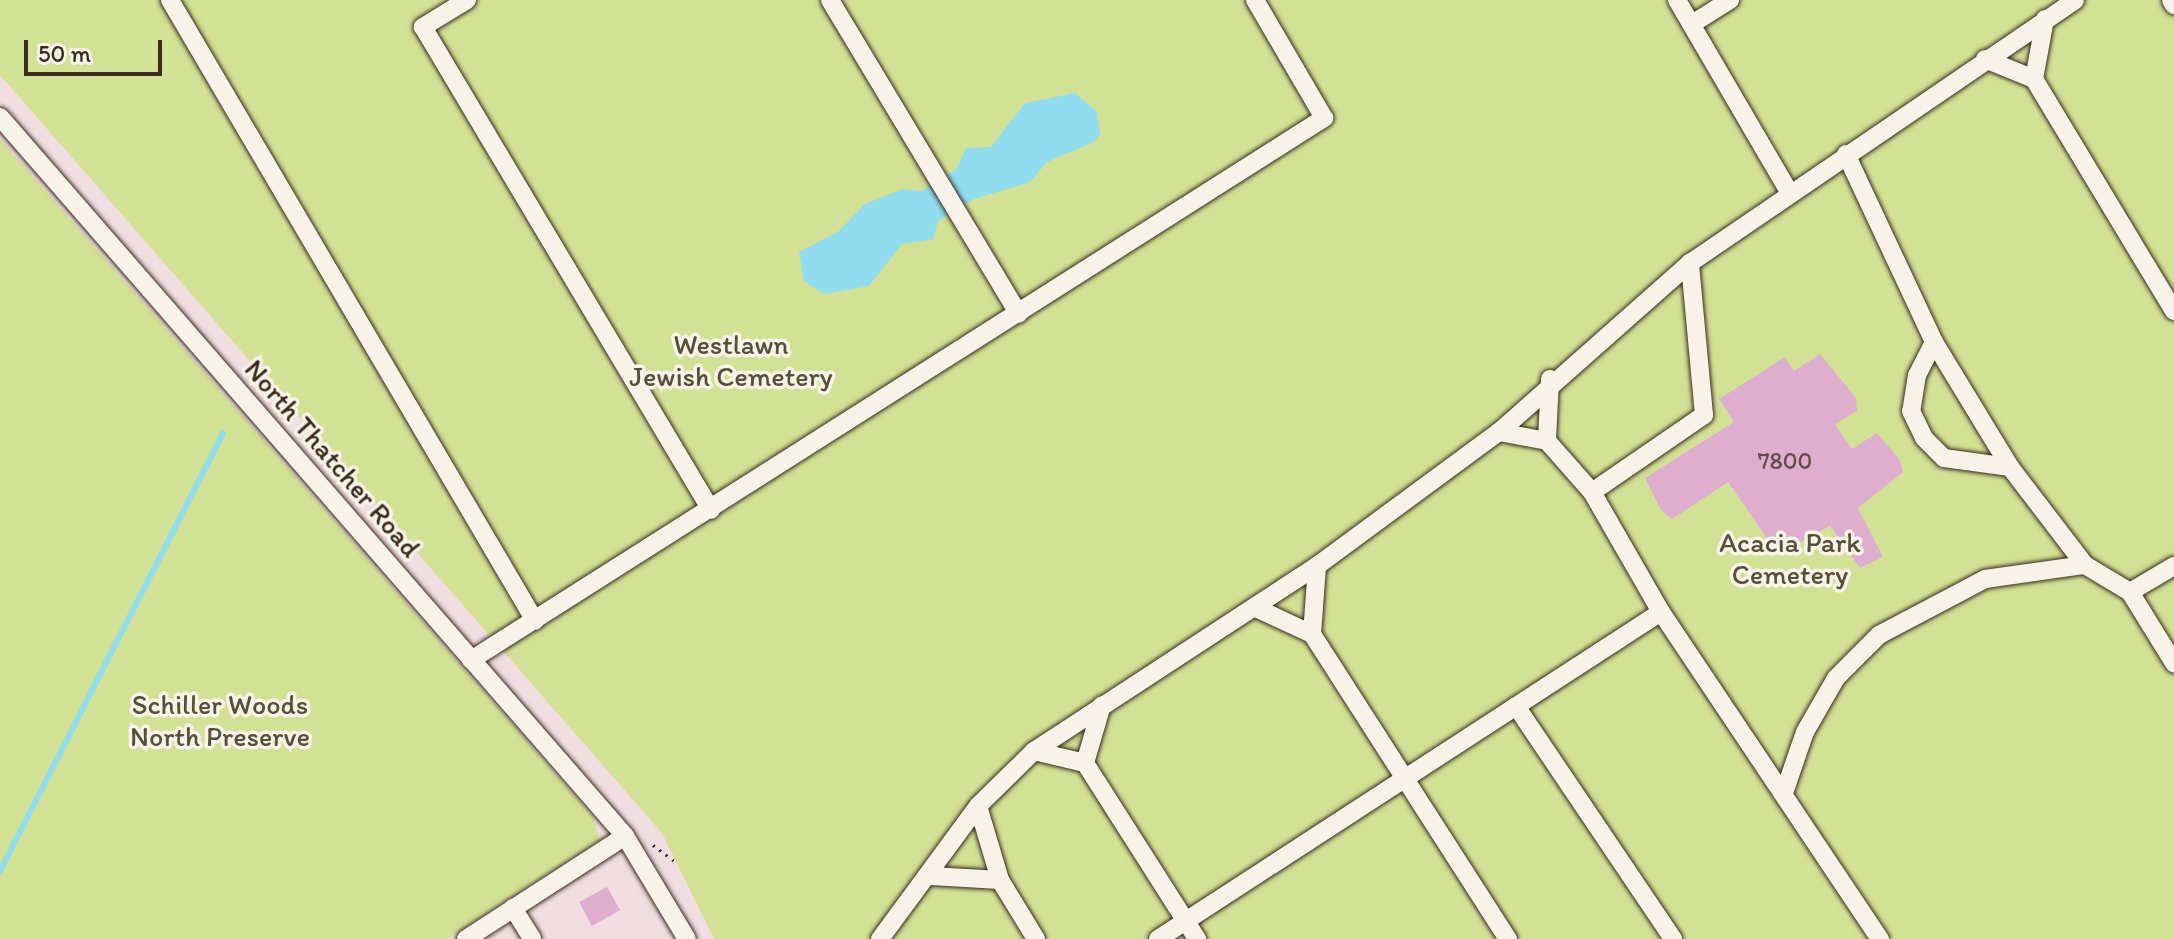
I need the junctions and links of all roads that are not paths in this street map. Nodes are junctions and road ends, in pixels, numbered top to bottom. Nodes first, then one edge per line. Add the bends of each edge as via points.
1 (170, 0) edge
2 (467, 0) edge
3 (830, 0) edge
4 (1255, 0) edge
5 (1677, 0) edge
6 (1730, 0) edge
7 (2075, 0) edge
8 (2045, 19) junction
9 (1692, 24) junction
10 (1985, 59) junction
11 (2034, 79) junction
12 (0, 117) edge
13 (1846, 154) junction
14 (1789, 192) junction
15 (1690, 263) junction
16 (2174, 311) edge
17 (1019, 314) junction
18 (1934, 342) junction
19 (1550, 379) junction
20 (1499, 432) junction
21 (1547, 441) junction
22 (2010, 467) junction
23 (1592, 492) junction
24 (711, 510) junction
25 (2085, 565) junction
26 (1317, 566) junction
27 (2174, 566) edge
28 (2130, 592) junction
29 (1256, 608) junction
30 (1661, 612) junction
31 (535, 621) junction
32 (1312, 634) junction
33 (471, 660) junction
34 (2174, 663) edge
35 (1102, 705) junction
36 (1516, 706) junction
37 (1034, 751) junction
38 (1085, 763) junction
39 (1405, 779) junction
40 (1785, 790) junction
41 (978, 806) junction
42 (625, 836) junction
43 (931, 876) junction
44 (1000, 880) junction
45 (513, 908) junction
46 (1186, 921) junction
47 (466, 939) edge
48 (532, 939) edge
49 (687, 939) edge
50 (880, 939) edge
51 (1036, 939) edge
52 (1158, 939) edge
53 (1197, 939) edge
54 (1508, 939) edge
55 (1673, 939) edge
56 (1880, 939) edge

1 - 31 street
2 - 24 street via 423,27
3 - 17 street
4 - 17 street via 1324,118
5 - 9 street
6 - 9 street
7 - 8 street
8 - 10 street
8 - 11 street
9 - 14 street
10 - 11 street
10 - 13 street
11 - 16 street
12 - 33 street, North Thatcher Road
13 - 14 street
13 - 18 street
14 - 15 street
15 - 19 street
15 - 23 street via 1704,415
17 - 24 street
18 - 22 street
18 - 22 street via 1917,375 1911,411 1924,438 1944,458
19 - 20 street
19 - 21 street
20 - 21 street
20 - 26 street
21 - 23 street
22 - 25 street
23 - 30 street
24 - 31 street
25 - 28 street
25 - 40 street via 1985,579 1879,635 1836,678 1805,732
26 - 29 street
26 - 32 street
27 - 28 street
28 - 34 street
29 - 32 street
29 - 35 street
30 - 36 street
30 - 40 street
31 - 33 street
32 - 39 street
33 - 42 street, North Thatcher Road
35 - 37 street
35 - 38 street
36 - 39 street
36 - 55 street
37 - 38 street
37 - 41 street
38 - 46 street
39 - 46 street
39 - 54 street
40 - 56 street
41 - 43 street
41 - 44 street
42 - 45 street
42 - 49 street, North Thatcher Road
43 - 44 street
43 - 50 street
44 - 51 street
45 - 47 street
45 - 48 street
46 - 52 street
46 - 53 street

